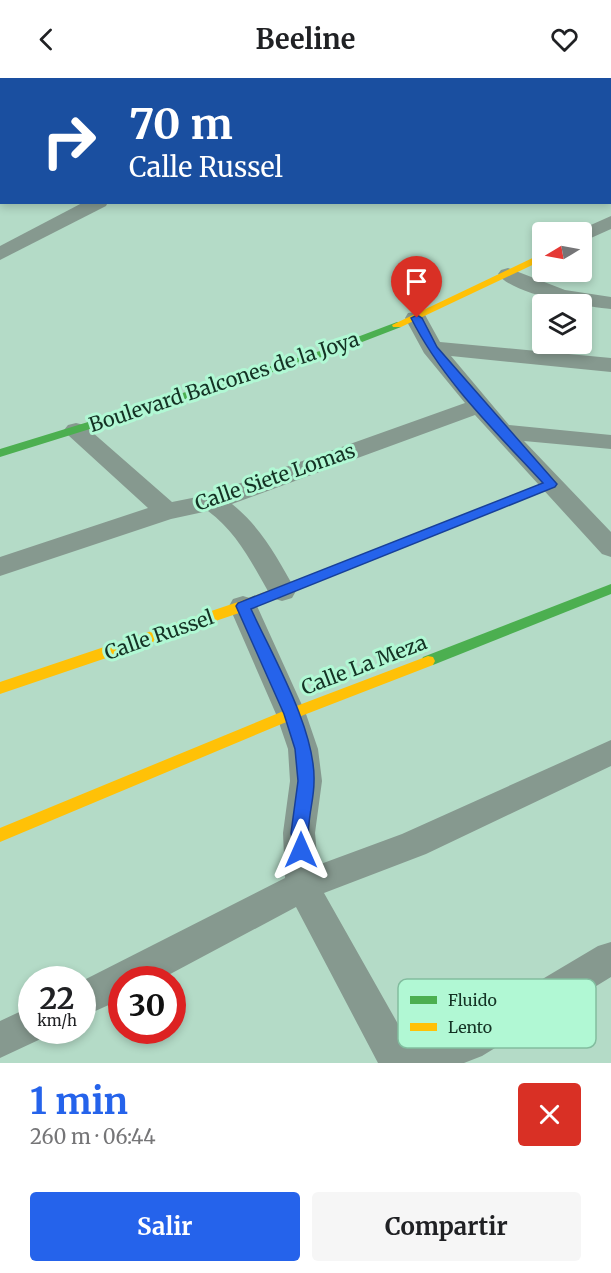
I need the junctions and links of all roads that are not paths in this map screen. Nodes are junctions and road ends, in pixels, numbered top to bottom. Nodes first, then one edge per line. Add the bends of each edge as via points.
1 (95, 204) edge
2 (611, 222) edge
3 (592, 231) edge
4 (0, 254) edge
5 (532, 262) edge
6 (508, 274) junction
7 (611, 303) edge
8 (417, 318) junction
9 (432, 348) junction
10 (611, 365) edge
11 (481, 405) junction
12 (76, 430) junction
13 (502, 432) junction
14 (611, 442) edge
15 (0, 453) edge
16 (551, 484) junction
17 (212, 502) junction
18 (166, 511) junction
19 (606, 537) edge
20 (0, 567) edge
21 (611, 589) edge
22 (282, 591) junction
23 (243, 606) junction
24 (0, 688) edge
25 (291, 714) junction
26 (611, 752) edge
27 (0, 836) edge
28 (303, 886) junction
29 (611, 958) edge
30 (149, 966) edge
31 (581, 979) edge
32 (18, 1031) edge
33 (0, 1040) edge
34 (475, 1053) edge
35 (399, 1063) edge
36 (418, 1063) edge

1 - 4 street
2 - 3 street
5 - 6 street, Boulevard Balcones de la Joya
6 - 7 street via 557,296
6 - 8 street, Boulevard Balcones de la Joya
8 - 9 street
8 - 12 street, Boulevard Balcones de la Joya via 327,352
9 - 10 street
9 - 11 street
11 - 13 street
11 - 17 street, Calle Siete Lomas
12 - 15 street, Boulevard Balcones de la Joya
12 - 18 street
13 - 14 street
13 - 16 street
16 - 19 street
16 - 22 street, Calle Russel
17 - 18 street, Calle Siete Lomas
17 - 22 street via 243,527
18 - 20 street, Calle Siete Lomas
21 - 25 street, Calle La Meza
22 - 23 street, Calle Russel
23 - 24 street, Calle Russel
23 - 25 street
25 - 27 street, Calle La Meza
25 - 28 street via 303,749 306,781 299,833
26 - 28 street via 414,844
28 - 30 street
28 - 35 street
29 - 31 street
32 - 33 street
34 - 36 street

